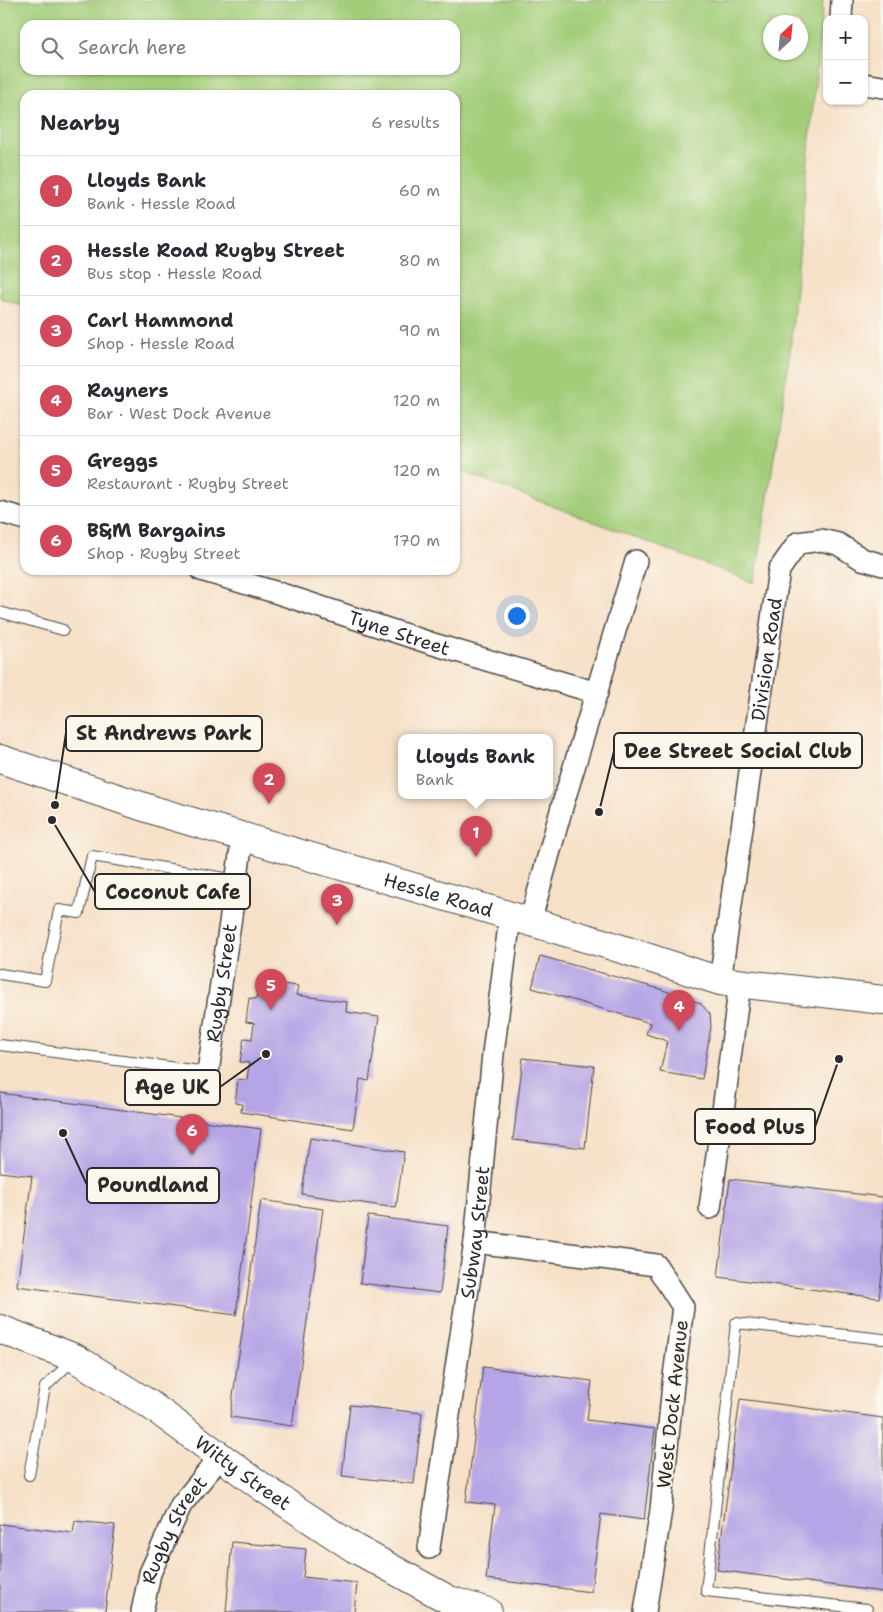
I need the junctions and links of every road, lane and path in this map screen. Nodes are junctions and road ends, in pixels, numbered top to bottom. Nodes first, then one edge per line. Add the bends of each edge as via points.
1 (842, 0) edge
2 (841, 15) edge
3 (868, 85) edge
4 (883, 87) edge
5 (0, 512) edge
6 (20, 518) edge
7 (636, 561) dead end
8 (883, 565) edge
9 (218, 575) edge
10 (0, 612) edge
11 (63, 630) dead end
12 (597, 693) junction
13 (0, 759) edge
14 (243, 835) junction
15 (237, 880) junction
16 (520, 919) junction
17 (0, 974) edge
18 (730, 982) junction
19 (883, 1000) edge
20 (0, 1045) edge
21 (208, 1072) joint
22 (710, 1208) dead end
23 (475, 1242) junction
24 (0, 1329) edge
25 (883, 1339) edge
26 (75, 1358) junction
27 (220, 1457) junction
28 (29, 1474) dead end
29 (429, 1548) dead end
30 (446, 1606) edge
31 (867, 1609) dead end
32 (142, 1612) edge
33 (488, 1612) edge
34 (644, 1612) edge

1 - 2 street
3 - 4 street
5 - 6 street
7 - 12 street, Subway Street
8 - 18 street, Division Road via 862,559 838,544 821,540 798,544 780,570
9 - 12 street, Tyne Street
10 - 11 lane
12 - 16 street, Subway Street via 562,807
13 - 14 street, Hessle Road via 159,812
14 - 15 street, Rugby Street
14 - 16 street, Hessle Road
15 - 17 lane via 92,856 79,913 59,910 45,981
15 - 21 street, Rugby Street
16 - 18 street, Hessle Road
16 - 23 street, Subway Street via 493,1054
18 - 19 street, Hessle Road
18 - 22 street
20 - 21 lane
23 - 29 street, Subway Street
23 - 34 street, West Dock Avenue via 656,1265 683,1307 661,1510
24 - 26 street, Witty Street
25 - 31 lane via 736,1323 706,1591
26 - 27 street, Witty Street via 149,1404
26 - 28 lane via 45,1387
27 - 30 street, Witty Street
27 - 32 street, Rugby Street via 181,1505 150,1573
30 - 33 street, Witty Street

